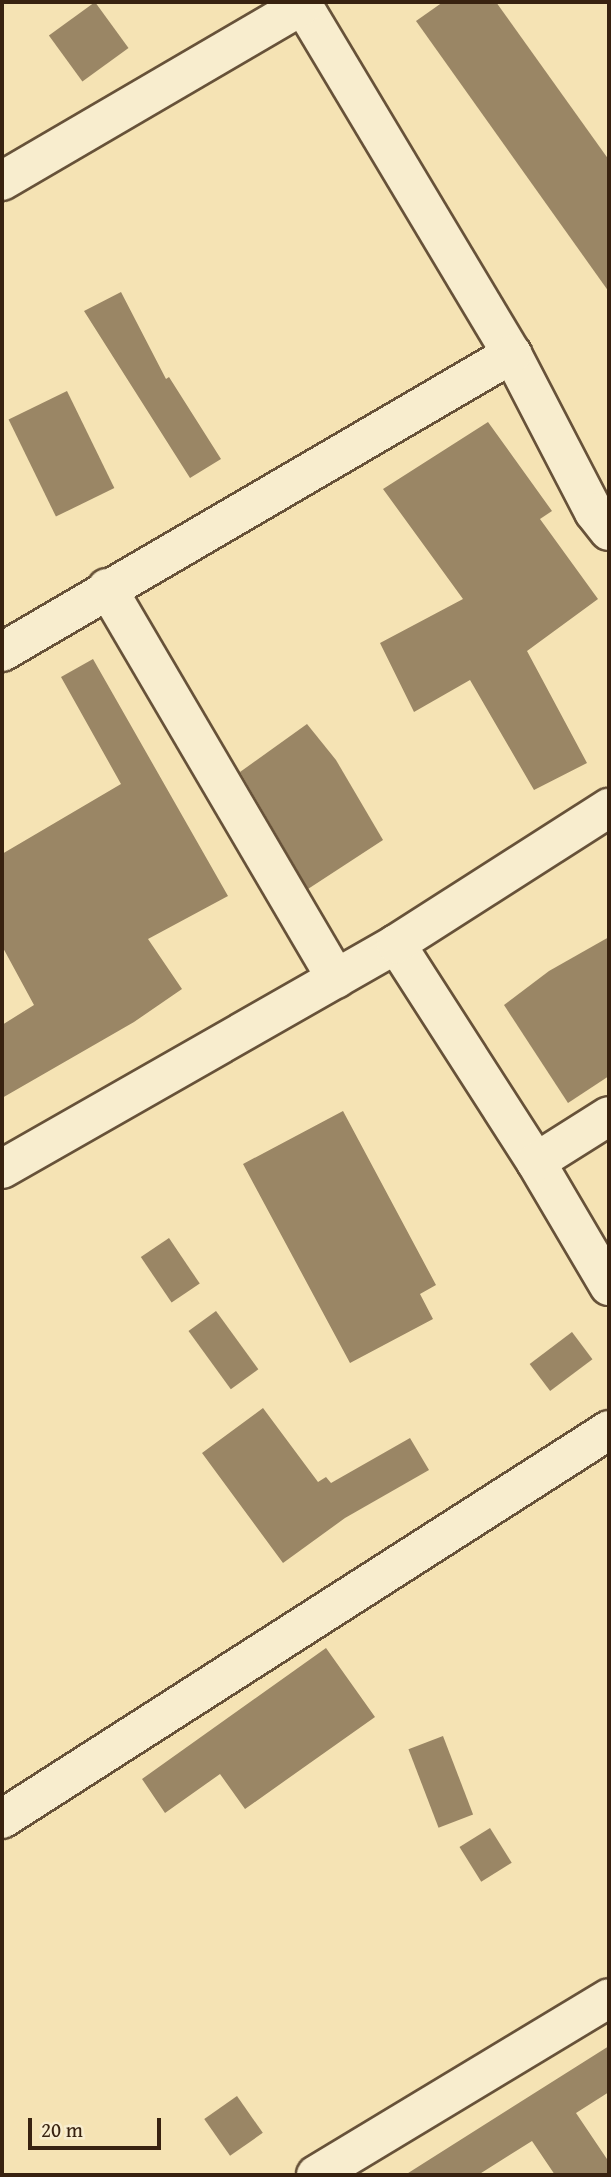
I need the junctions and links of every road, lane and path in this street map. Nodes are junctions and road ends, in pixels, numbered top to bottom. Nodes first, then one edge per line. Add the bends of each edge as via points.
1 (302, 3) edge
2 (2, 181) edge
3 (512, 354) junction
4 (609, 531) edge
5 (107, 588) junction
6 (2, 652) edge
7 (609, 808) edge
8 (396, 944) junction
9 (336, 979) junction
10 (609, 1116) edge
11 (536, 1162) junction
12 (2, 1169) edge
13 (609, 1286) edge
14 (609, 1430) edge
15 (2, 1819) edge
16 (609, 1998) edge
17 (316, 2175) edge

1 - 2 street
1 - 3 street
3 - 4 street via 594,512
3 - 5 street
5 - 6 street
5 - 9 street
7 - 8 street
8 - 9 street
8 - 11 street
9 - 12 street
10 - 11 street
11 - 13 street
14 - 15 street
16 - 17 street

